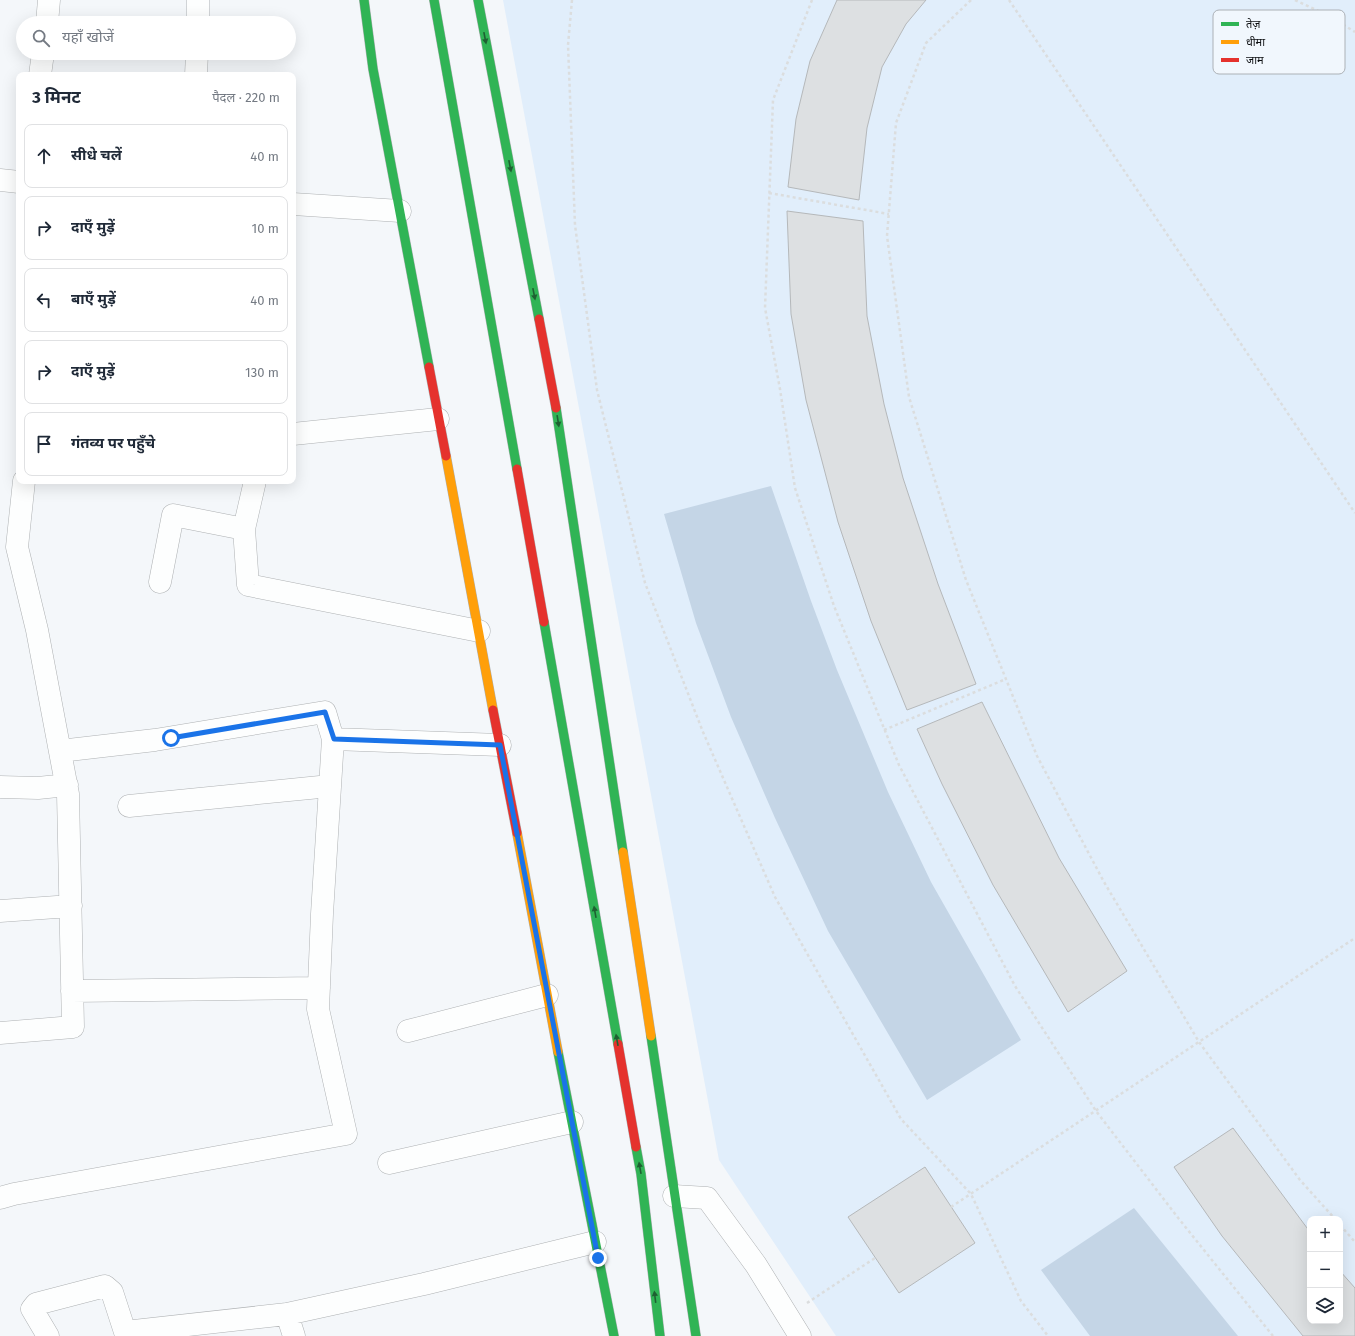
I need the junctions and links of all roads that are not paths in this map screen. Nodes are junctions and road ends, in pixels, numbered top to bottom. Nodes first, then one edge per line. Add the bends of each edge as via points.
1 (49, 0) edge
2 (198, 0) edge
3 (364, 0) edge
4 (434, 0) edge
5 (478, 0) edge
6 (48, 16) edge
7 (198, 16) edge
8 (42, 60) edge
9 (196, 60) edge
10 (40, 72) edge
11 (196, 72) edge
12 (0, 180) edge
13 (16, 182) edge
14 (296, 204) edge
15 (400, 211) junction
16 (438, 419) junction
17 (296, 434) edge
18 (24, 484) edge
19 (254, 484) edge
20 (244, 529) junction
21 (160, 582) dead end
22 (479, 631) junction
23 (334, 739) junction
24 (500, 745) junction
25 (60, 751) junction
26 (67, 785) junction
27 (330, 786) junction
28 (0, 787) edge
29 (130, 806) dead end
30 (71, 906) junction
31 (0, 911) edge
32 (319, 988) junction
33 (72, 991) junction
34 (547, 995) junction
35 (408, 1031) dead end
36 (0, 1034) edge
37 (572, 1122) junction
38 (389, 1163) dead end
39 (674, 1196) junction
40 (0, 1198) edge
41 (595, 1242) junction
42 (287, 1314) junction
43 (48, 1336) edge
44 (294, 1336) edge
45 (614, 1336) edge
46 (660, 1336) edge
47 (696, 1336) edge
48 (800, 1336) edge

1 - 6 street
2 - 7 street
3 - 15 street via 373,69
46 -> 4 street via 641,1174
5 -> 39 street via 557,414
8 - 10 street
9 - 11 street
12 - 13 street
14 - 15 street
15 - 16 street
16 - 17 street
16 - 22 street
18 - 25 street via 17,547 37,630
19 - 20 street
20 - 21 street via 173,515
20 - 22 street via 248,585
22 - 24 street
23 - 24 street
23 - 25 street via 325,712 155,740
23 - 27 street
24 - 34 street
25 - 26 street
26 - 28 street via 38,788
26 - 30 street
27 - 29 street
27 - 32 street
30 - 31 street
30 - 33 street
32 - 33 street
32 - 40 street via 318,1009 346,1134
33 - 36 street via 73,1027
34 - 35 street
34 - 37 street
37 - 38 street
37 - 41 street
39 - 47 street
39 - 48 street via 707,1198 756,1265
41 - 42 street
41 - 45 street
42 - 43 street via 125,1332 112,1292 105,1286 36,1304 32,1309
42 - 44 street

